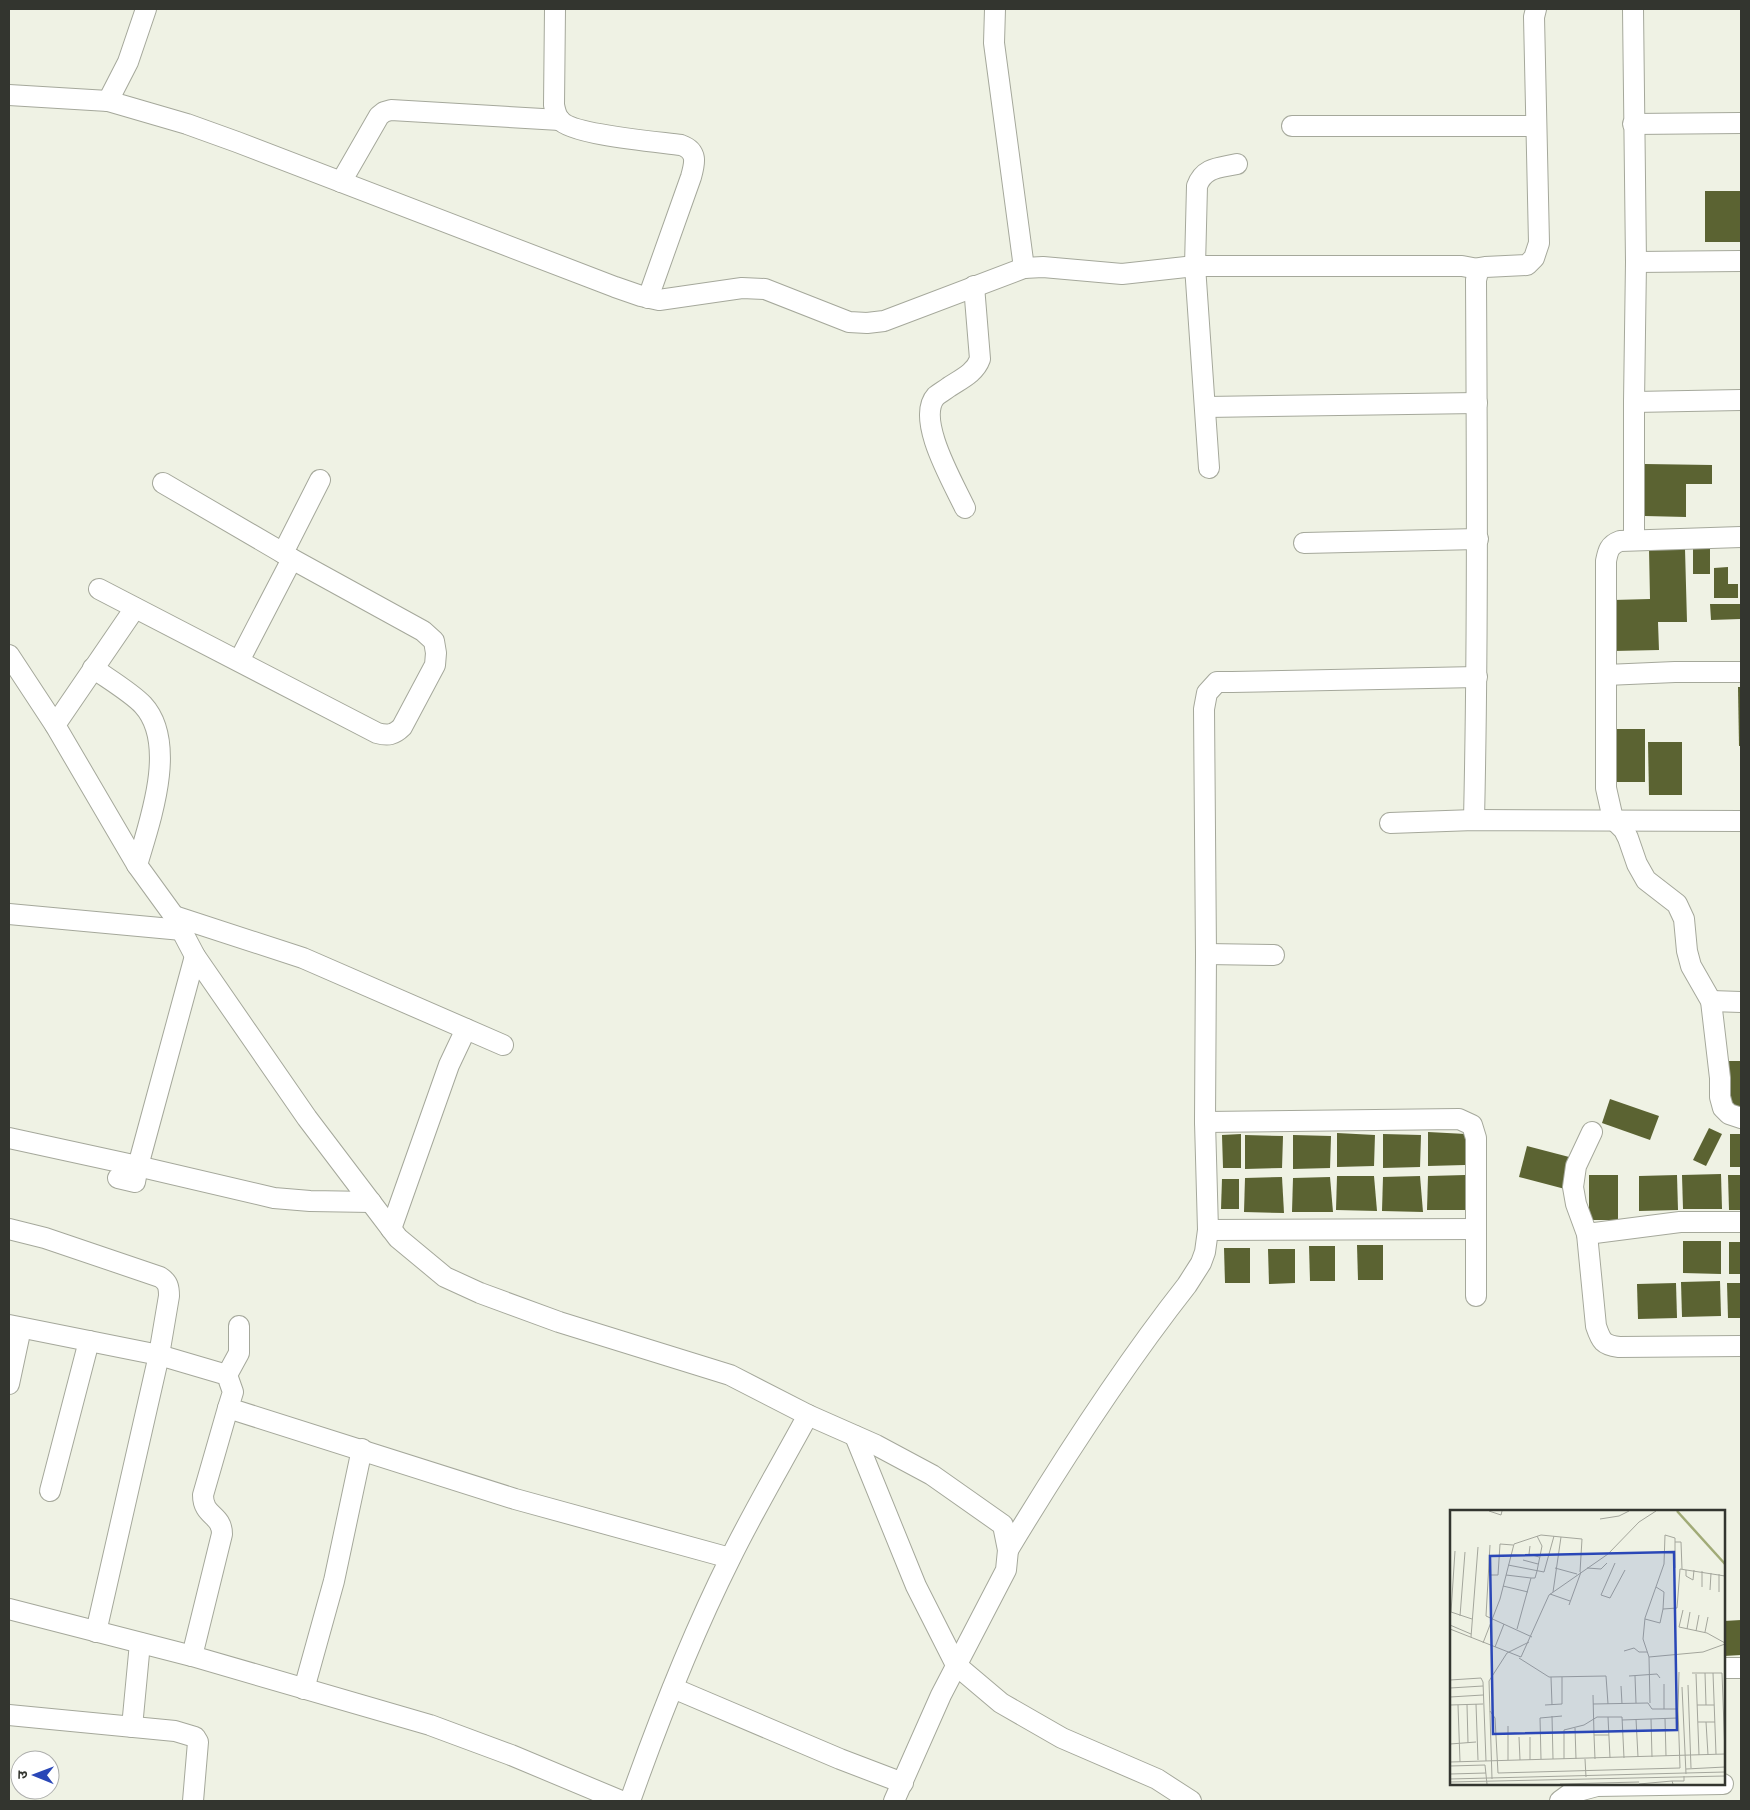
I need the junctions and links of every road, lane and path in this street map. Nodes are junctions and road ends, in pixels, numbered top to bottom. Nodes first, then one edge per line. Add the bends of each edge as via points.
1 (146, 9) edge
2 (555, 9) edge
3 (994, 9) edge
4 (1536, 9) edge
5 (1632, 9) edge
6 (9, 95) edge
7 (108, 101) junction
8 (560, 120) junction
9 (1741, 123) edge
10 (1634, 124) junction
11 (1292, 126) dead end
12 (1536, 126) junction
13 (1237, 164) dead end
14 (341, 182) junction
15 (1741, 261) edge
16 (1636, 262) junction
17 (1194, 266) junction
18 (1024, 268) junction
19 (1478, 269) junction
20 (974, 286) junction
21 (648, 298) junction
22 (1741, 400) edge
23 (1634, 402) junction
24 (1477, 403) junction
25 (1206, 407) junction
26 (1209, 468) dead end
27 (320, 480) dead end
28 (162, 484) dead end
29 (965, 508) dead end
30 (1741, 537) edge
31 (1478, 539) junction
32 (1634, 540) junction
33 (1304, 543) dead end
34 (288, 556) junction
35 (99, 589) dead end
36 (135, 608) junction
37 (9, 655) edge
38 (239, 661) junction
39 (93, 668) junction
40 (1741, 672) edge
41 (1606, 675) junction
42 (1477, 677) junction
43 (55, 725) junction
44 (1474, 820) junction
45 (1613, 820) junction
46 (1741, 821) edge
47 (1390, 823) dead end
48 (137, 865) junction
49 (9, 914) edge
50 (178, 923) junction
51 (1206, 954) junction
52 (1274, 955) dead end
53 (195, 956) junction
54 (1711, 1002) junction
55 (1741, 1002) edge
56 (466, 1029) junction
57 (503, 1045) dead end
58 (1741, 1118) edge
59 (1205, 1122) junction
60 (1592, 1132) dead end
61 (9, 1138) edge
62 (138, 1166) junction
63 (118, 1178) dead end
64 (371, 1202) junction
65 (1741, 1222) edge
66 (9, 1229) edge
67 (391, 1229) junction
68 (1476, 1229) junction
69 (1208, 1230) junction
70 (1587, 1234) junction
71 (1476, 1296) dead end
72 (15, 1326) edge
73 (239, 1326) dead end
74 (90, 1341) junction
75 (1741, 1346) edge
76 (159, 1355) junction
77 (227, 1376) junction
78 (9, 1384) edge
79 (228, 1408) junction
80 (808, 1415) junction
81 (855, 1436) junction
82 (362, 1449) junction
83 (50, 1491) dead end
84 (1008, 1550) junction
85 (730, 1558) junction
86 (9, 1609) edge
87 (96, 1632) junction
88 (140, 1644) junction
89 (192, 1656) junction
90 (956, 1665) junction
91 (1725, 1668) edge
92 (1741, 1668) edge
93 (673, 1688) junction
94 (304, 1689) junction
95 (9, 1715) edge
96 (132, 1727) junction
97 (903, 1783) junction
98 (1725, 1784) edge
99 (1741, 1784) edge
100 (1660, 1785) edge
101 (193, 1801) edge
102 (621, 1801) edge
103 (630, 1801) edge
104 (894, 1801) edge
105 (1191, 1801) edge
106 (1560, 1801) edge

1 - 7 street via 128,62
2 - 8 street via 554,106
3 - 18 street via 994,43
4 - 12 street
5 - 10 street
6 - 7 street
7 - 14 street via 186,124
8 - 14 street via 391,110 379,116
8 - 21 street via 571,127 626,139 681,145 694,154 691,177
9 - 10 street
10 - 16 street
11 - 12 street
12 - 19 street via 1539,243 1534,258 1527,266
13 - 17 street via 1200,176 1196,186
14 - 21 street
15 - 16 street
16 - 23 street
17 - 18 street via 1122,274
17 - 19 street via 1452,266
17 - 25 street
18 - 20 street
19 - 24 street
20 - 21 street via 884,321 867,323 849,322 765,289 742,288 659,300
20 - 29 street via 980,359 977,368 936,397 930,411 930,426 936,445
22 - 23 street
23 - 32 street
24 - 25 street
24 - 31 street
25 - 26 street
27 - 34 street
28 - 34 street
30 - 32 street
31 - 33 street
31 - 42 street
32 - 41 street via 1620,541 1608,550
34 - 38 street
34 - 38 street via 423,631 434,641 435,665 402,727 394,734 386,735
35 - 36 street
36 - 38 street
36 - 39 street
37 - 43 street
39 - 43 street
39 - 48 street via 142,704 155,722 159,776 151,819
40 - 41 street
41 - 45 street via 1606,788
42 - 44 street
42 - 51 street via 1217,682 1208,693 1204,709
43 - 48 street
44 - 45 street
44 - 47 street
45 - 46 street
45 - 54 street via 1624,830 1646,880 1677,904 1684,918 1691,966
48 - 50 street
49 - 50 street
50 - 53 street
50 - 56 street via 304,958
51 - 52 street
51 - 59 street
53 - 62 street
53 - 64 street via 307,1118
54 - 55 street
54 - 58 street via 1720,1097 1729,1114
56 - 57 street
56 - 67 street via 449,1065
59 - 68 street via 1459,1119 1472,1125 1476,1138
59 - 69 street
60 - 70 street via 1576,1166 1573,1187
61 - 62 street
62 - 63 street via 135,1182
62 - 64 street via 274,1198
64 - 67 street
65 - 70 street via 1680,1222
66 - 76 street via 46,1238 166,1281 169,1296
67 - 80 street via 445,1277 480,1293 559,1322 730,1375
68 - 69 street
68 - 71 street
69 - 84 street via 1206,1252 1201,1263 1092,1417
70 - 75 street via 1600,1339 1609,1345 1619,1346
72 - 74 street
72 - 78 street
73 - 77 street via 239,1353
74 - 76 street
74 - 83 street
76 - 77 street
76 - 87 street
77 - 79 street via 233,1392
79 - 82 street
79 - 89 street via 203,1495 203,1504 222,1527 222,1534
80 - 81 street
80 - 85 street
81 - 84 street via 932,1475 1003,1525
81 - 90 street via 916,1586
82 - 85 street via 515,1499
82 - 94 street via 334,1581
84 - 90 street via 1006,1570
85 - 93 street
86 - 87 street
87 - 88 street
88 - 89 street
88 - 96 street
89 - 94 street
90 - 97 street
90 - 105 street via 1001,1703 1054,1734 1157,1779
91 - 92 street
93 - 97 street
93 - 103 street
94 - 102 street via 430,1725
95 - 96 street
96 - 101 street via 175,1731 195,1737 198,1742
97 - 104 street
98 - 99 street
100 - 106 street via 1597,1786 1571,1793

